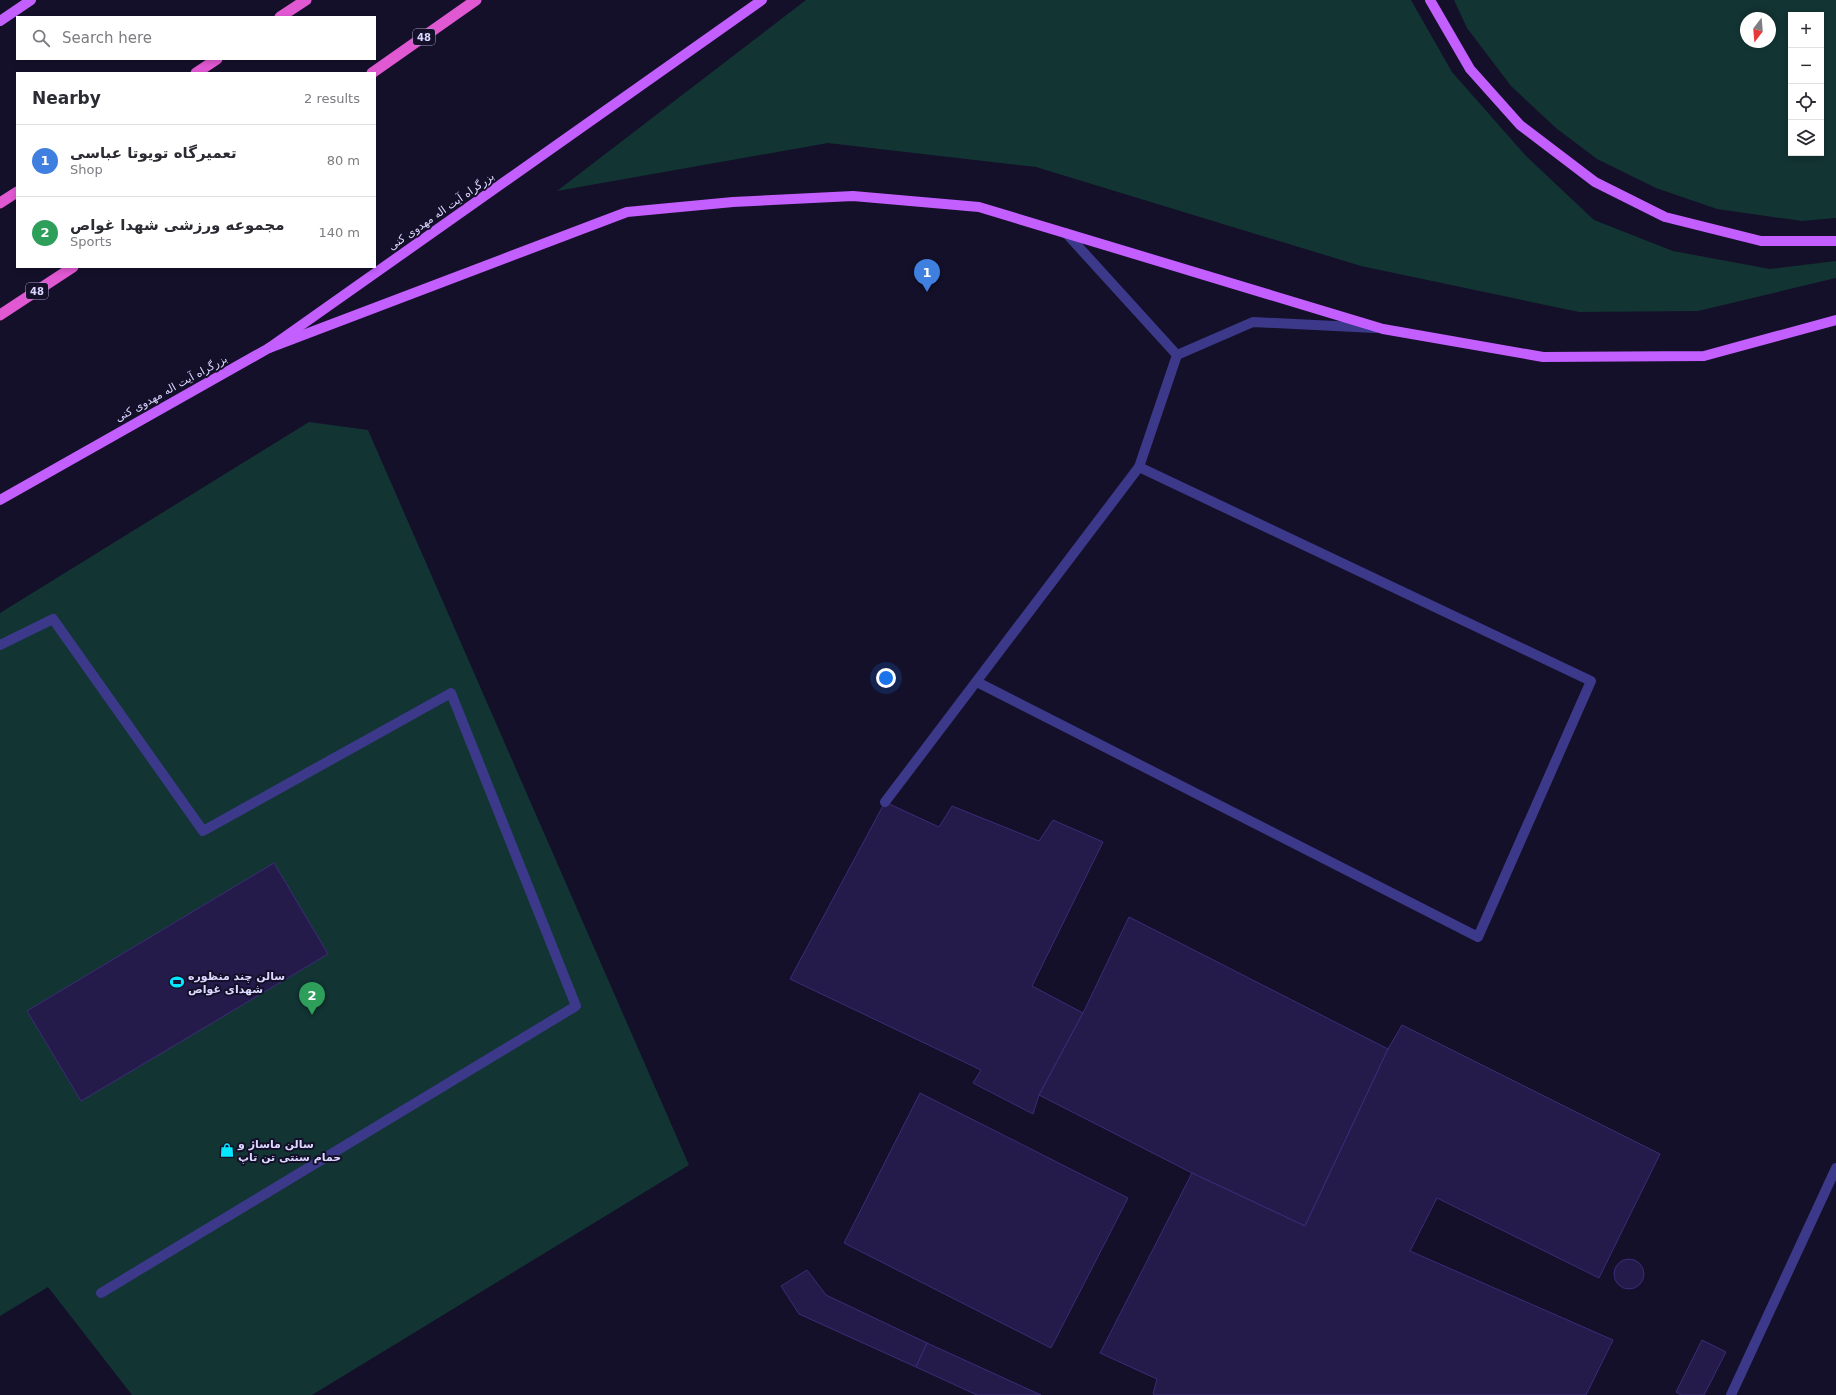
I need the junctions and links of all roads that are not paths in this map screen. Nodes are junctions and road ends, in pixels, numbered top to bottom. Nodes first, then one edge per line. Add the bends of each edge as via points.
1 (31, 0) edge
2 (306, 0) edge
3 (476, 0) edge
4 (762, 0) edge
5 (1430, 0) edge
6 (282, 16) edge
7 (0, 21) edge
8 (216, 60) edge
9 (198, 72) edge
10 (373, 72) edge
11 (16, 193) edge
12 (0, 203) edge
13 (1066, 233) junction
14 (1836, 241) edge
15 (71, 268) edge
16 (0, 315) edge
17 (1836, 320) edge
18 (1383, 329) junction
19 (269, 348) junction
20 (1176, 356) junction
21 (1139, 467) junction
22 (0, 500) edge
23 (0, 646) edge
24 (977, 682) junction
25 (885, 802) dead end
26 (1836, 1168) edge
27 (101, 1292) dead end
28 (1731, 1395) edge

1 - 7 main road
2 - 6 highway
3 - 10 highway, 48
4 - 19 main road, بزرگراه آیت اله مهدوی کنی
5 - 14 main road via 1470,69 1520,125 1594,182 1665,217 1761,240
8 - 9 highway
11 - 12 highway
13 - 18 main road
13 - 19 main road via 979,207 853,196 733,202 627,212
13 - 20 lane
15 - 16 highway, 48
17 - 18 main road via 1704,356 1543,357
18 - 20 lane via 1253,322
19 - 22 main road, بزرگراه آیت اله مهدوی کنی
20 - 21 lane
21 - 24 lane
21 - 24 lane via 1591,681 1478,937
23 - 27 lane via 53,619 203,831 451,693 576,1006
24 - 25 lane
26 - 28 lane

